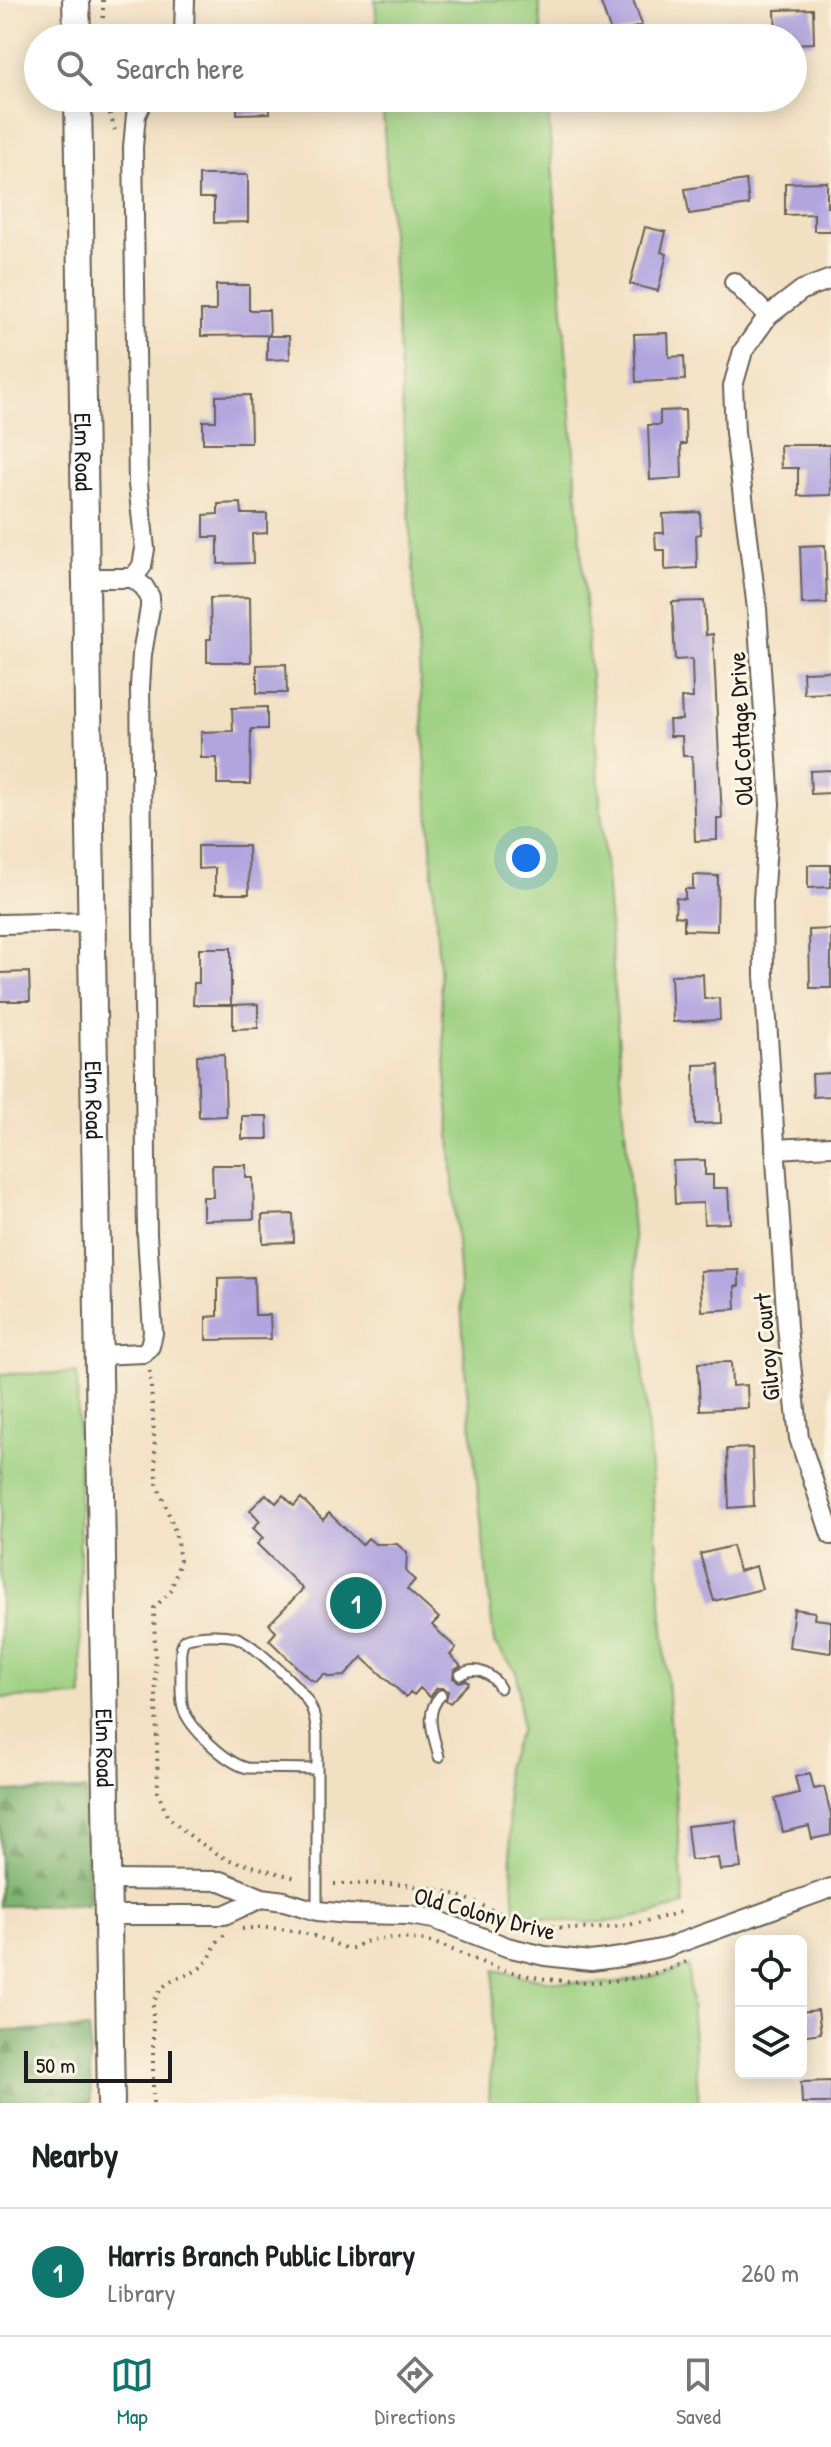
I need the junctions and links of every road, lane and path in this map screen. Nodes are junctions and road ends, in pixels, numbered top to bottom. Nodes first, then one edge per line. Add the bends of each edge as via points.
1 (76, 0) edge
2 (103, 0) edge
3 (185, 0) edge
4 (77, 24) edge
5 (103, 24) edge
6 (184, 24) edge
7 (78, 112) edge
8 (137, 112) edge
9 (831, 279) edge
10 (734, 282) dead end
11 (768, 316) junction
12 (87, 578) junction
13 (133, 578) junction
14 (92, 922) junction
15 (0, 924) edge
16 (831, 1146) edge
17 (775, 1149) junction
18 (98, 1355) junction
19 (831, 1535) edge
20 (460, 1675) dead end
21 (500, 1688) dead end
22 (441, 1695) dead end
23 (439, 1757) dead end
24 (317, 1769) junction
25 (108, 1880) junction
26 (334, 1884) dead end
27 (831, 1888) edge
28 (262, 1898) junction
29 (317, 1911) junction
30 (684, 1911) dead end
31 (109, 1915) junction
32 (694, 1959) dead end
33 (111, 2103) edge
34 (153, 2103) edge

1 - 4 street
2 - 5 path
3 - 6 street
7 - 12 street, Elm Road
8 - 13 street via 133,147 138,484 145,549
9 - 11 street, Old Cottage Drive via 802,290
10 - 11 street
11 - 17 street, Old Cottage Drive via 743,351 733,386 757,609 770,804 764,975
12 - 13 street
12 - 14 street, Elm Road
13 - 18 street via 150,597 140,687 147,1234 153,1333 144,1353
14 - 15 street
14 - 18 street, Elm Road
16 - 17 street
17 - 19 street, Gilroy Court via 799,1438
18 - 25 street, Elm Road
20 - 21 lane via 479,1670
22 - 23 lane via 430,1715
24 - 24 lane via 316,1723 302,1693 241,1640 185,1639 181,1699 196,1730 238,1766
24 - 29 lane
25 - 28 street, Old Colony Drive via 221,1881
25 - 31 street, Elm Road
26 - 30 path via 441,1890 505,1915 570,1929 604,1930
27 - 29 street, Old Colony Drive via 665,1948 591,1961 507,1947 434,1919
28 - 29 street, Old Colony Drive
28 - 31 street via 224,1915
31 - 33 street, Elm Road
32 - 34 path via 624,1980 571,1982 520,1975 427,1941 393,1938 352,1949 264,1926 232,1930 217,1940 207,1961 158,1991 153,2004

